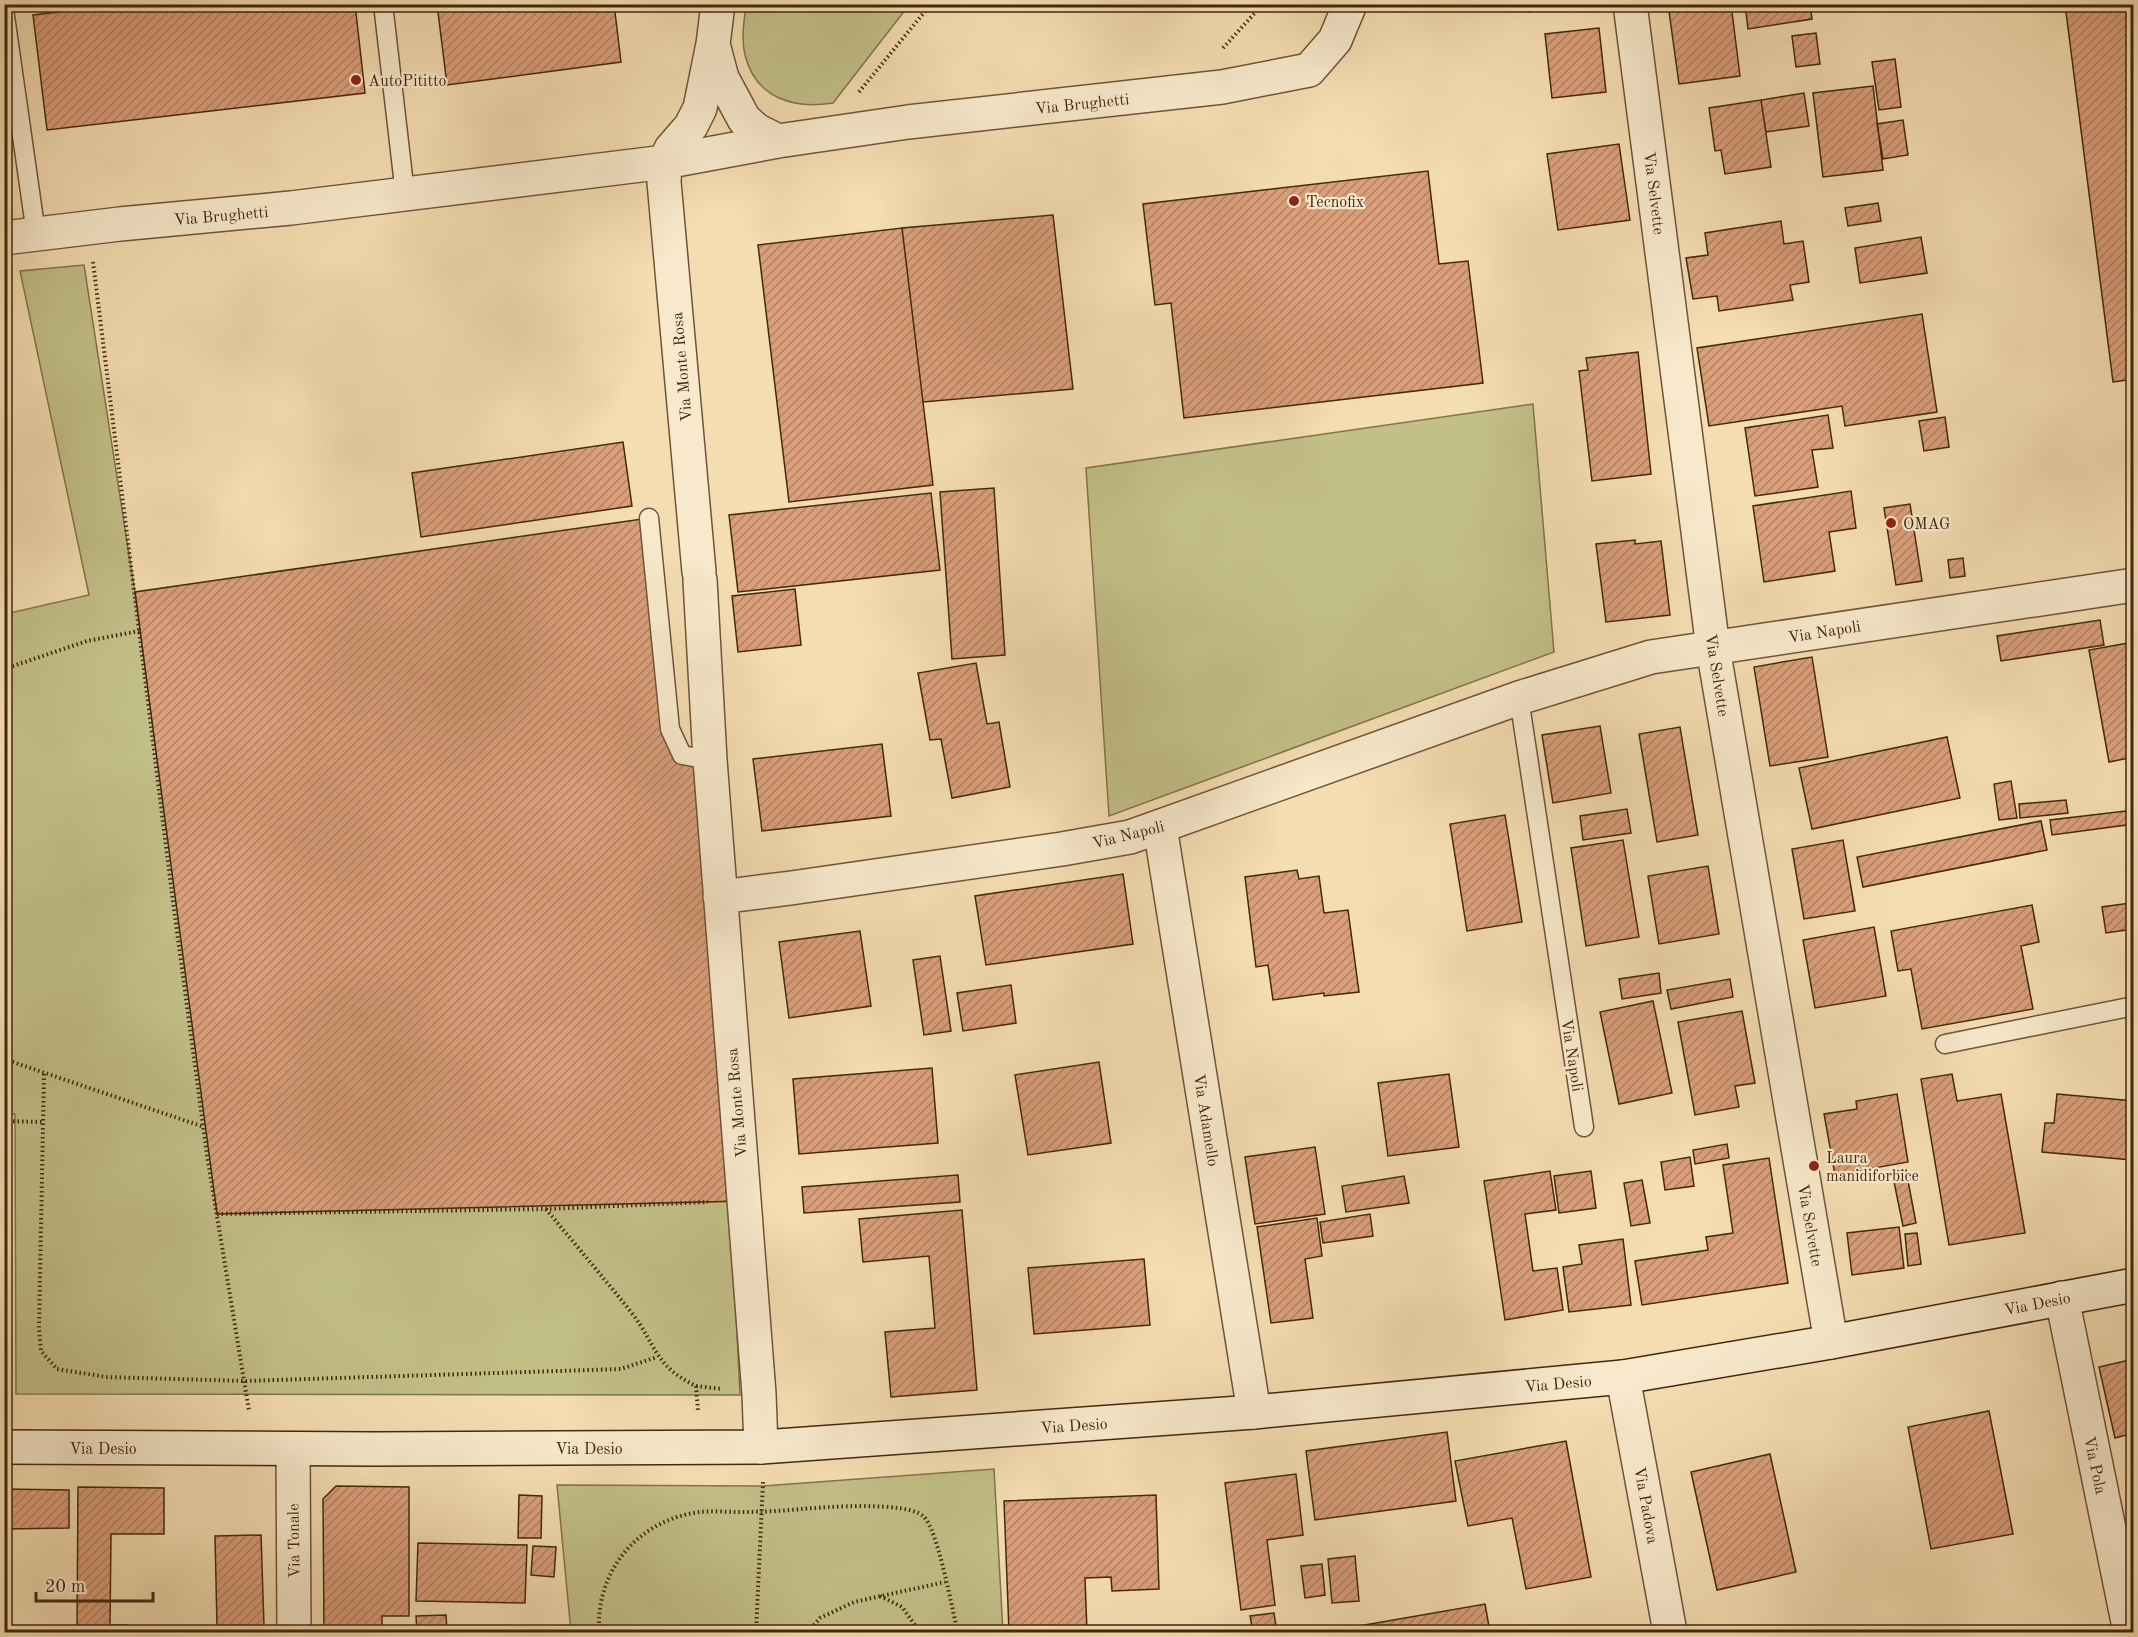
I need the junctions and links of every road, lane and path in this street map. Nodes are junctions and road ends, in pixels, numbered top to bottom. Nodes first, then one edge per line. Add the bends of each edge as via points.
1 (383, 4) edge
2 (717, 4) edge
3 (931, 4) edge
4 (1263, 4) edge
5 (1350, 4) edge
6 (1630, 4) edge
7 (4, 9) edge
8 (713, 44) junction
9 (1222, 87) junction
10 (855, 130) junction
11 (778, 141) junction
12 (665, 162) junction
13 (405, 194) junction
14 (20, 236) edge
15 (92, 256) dead end
16 (649, 519) dead end
17 (2133, 585) edge
18 (139, 631) junction
19 (1713, 648) junction
20 (4, 669) edge
21 (1519, 698) junction
22 (710, 760) junction
23 (1160, 827) junction
24 (720, 897) junction
25 (2133, 1006) edge
26 (1945, 1044) dead end
27 (4, 1059) edge
28 (44, 1074) junction
29 (4, 1121) edge
30 (42, 1122) junction
31 (204, 1127) junction
32 (1584, 1127) dead end
33 (744, 1201) junction
34 (546, 1209) junction
35 (217, 1214) junction
36 (2133, 1285) edge
37 (2062, 1298) junction
38 (1831, 1342) junction
39 (657, 1357) junction
40 (1623, 1377) junction
41 (245, 1381) junction
42 (1254, 1412) junction
43 (4, 1447) edge
44 (701, 1447) junction
45 (256, 1449) junction
46 (293, 1449) junction
47 (763, 1461) junction
48 (762, 1512) junction
49 (945, 1582) junction
50 (880, 1595) junction
51 (294, 1632) edge
52 (599, 1632) edge
53 (756, 1632) edge
54 (808, 1632) edge
55 (920, 1632) edge
56 (957, 1632) edge
57 (1670, 1632) edge
58 (2130, 1632) edge

1 - 13 lane
2 - 8 street
3 - 10 path via 852,100
4 - 9 path via 1219,53
5 - 9 street, Via Brughetti via 1335,40 1309,70
6 - 19 street, Via Selvette
7 - 14 lane, Via Brughetti
8 - 11 street via 723,78 744,119
8 - 12 street via 700,108
9 - 10 street, Via Brughetti
10 - 11 street, Via Brughetti
11 - 12 street, Via Brughetti
12 - 13 street, Via Brughetti
12 - 22 street, Via Monte Rosa via 700,576
13 - 14 street, Via Brughetti
15 - 18 path
16 - 22 lane via 670,729 682,755
17 - 19 street, Via Napoli
18 - 20 path via 87,641
18 - 31 path
19 - 21 street, Via Napoli via 1651,657
19 - 38 street, Via Selvette
21 - 23 street, Via Napoli
21 - 32 lane, Via Napoli
22 - 24 street, Via Monte Rosa
23 - 24 street, Via Napoli via 1130,837 1062,849
23 - 42 street, Via Adamello
24 - 33 street, Via Monte Rosa
25 - 26 lane
27 - 28 path
28 - 30 path
28 - 31 path
29 - 30 path
30 - 41 path via 41,1351 57,1369 106,1377
31 - 35 path
33 - 34 path
33 - 47 street, Via Monte Rosa
34 - 35 path
34 - 39 path via 633,1315
35 - 41 path
36 - 37 street, Via Desio
37 - 38 street, Via Desio
37 - 58 street, Via Pola
38 - 40 street, Via Desio
39 - 41 path via 621,1369
39 - 44 path via 677,1377 696,1386
40 - 42 street, Via Desio
40 - 57 street, Via Padova
41 - 45 path
42 - 47 street, Via Desio
43 - 45 street, Via Desio
44 - 46 street, Via Desio
44 - 47 street, Via Desio
45 - 46 street, Via Desio
46 - 51 street, Via Tonale
47 - 48 path
48 - 49 path via 830,1507 914,1511 924,1516 933,1533
48 - 52 path via 696,1512 653,1527 625,1550 606,1581 598,1612
48 - 53 path
49 - 50 path
49 - 56 path
50 - 54 path via 834,1610 819,1618
50 - 55 path via 902,1607

